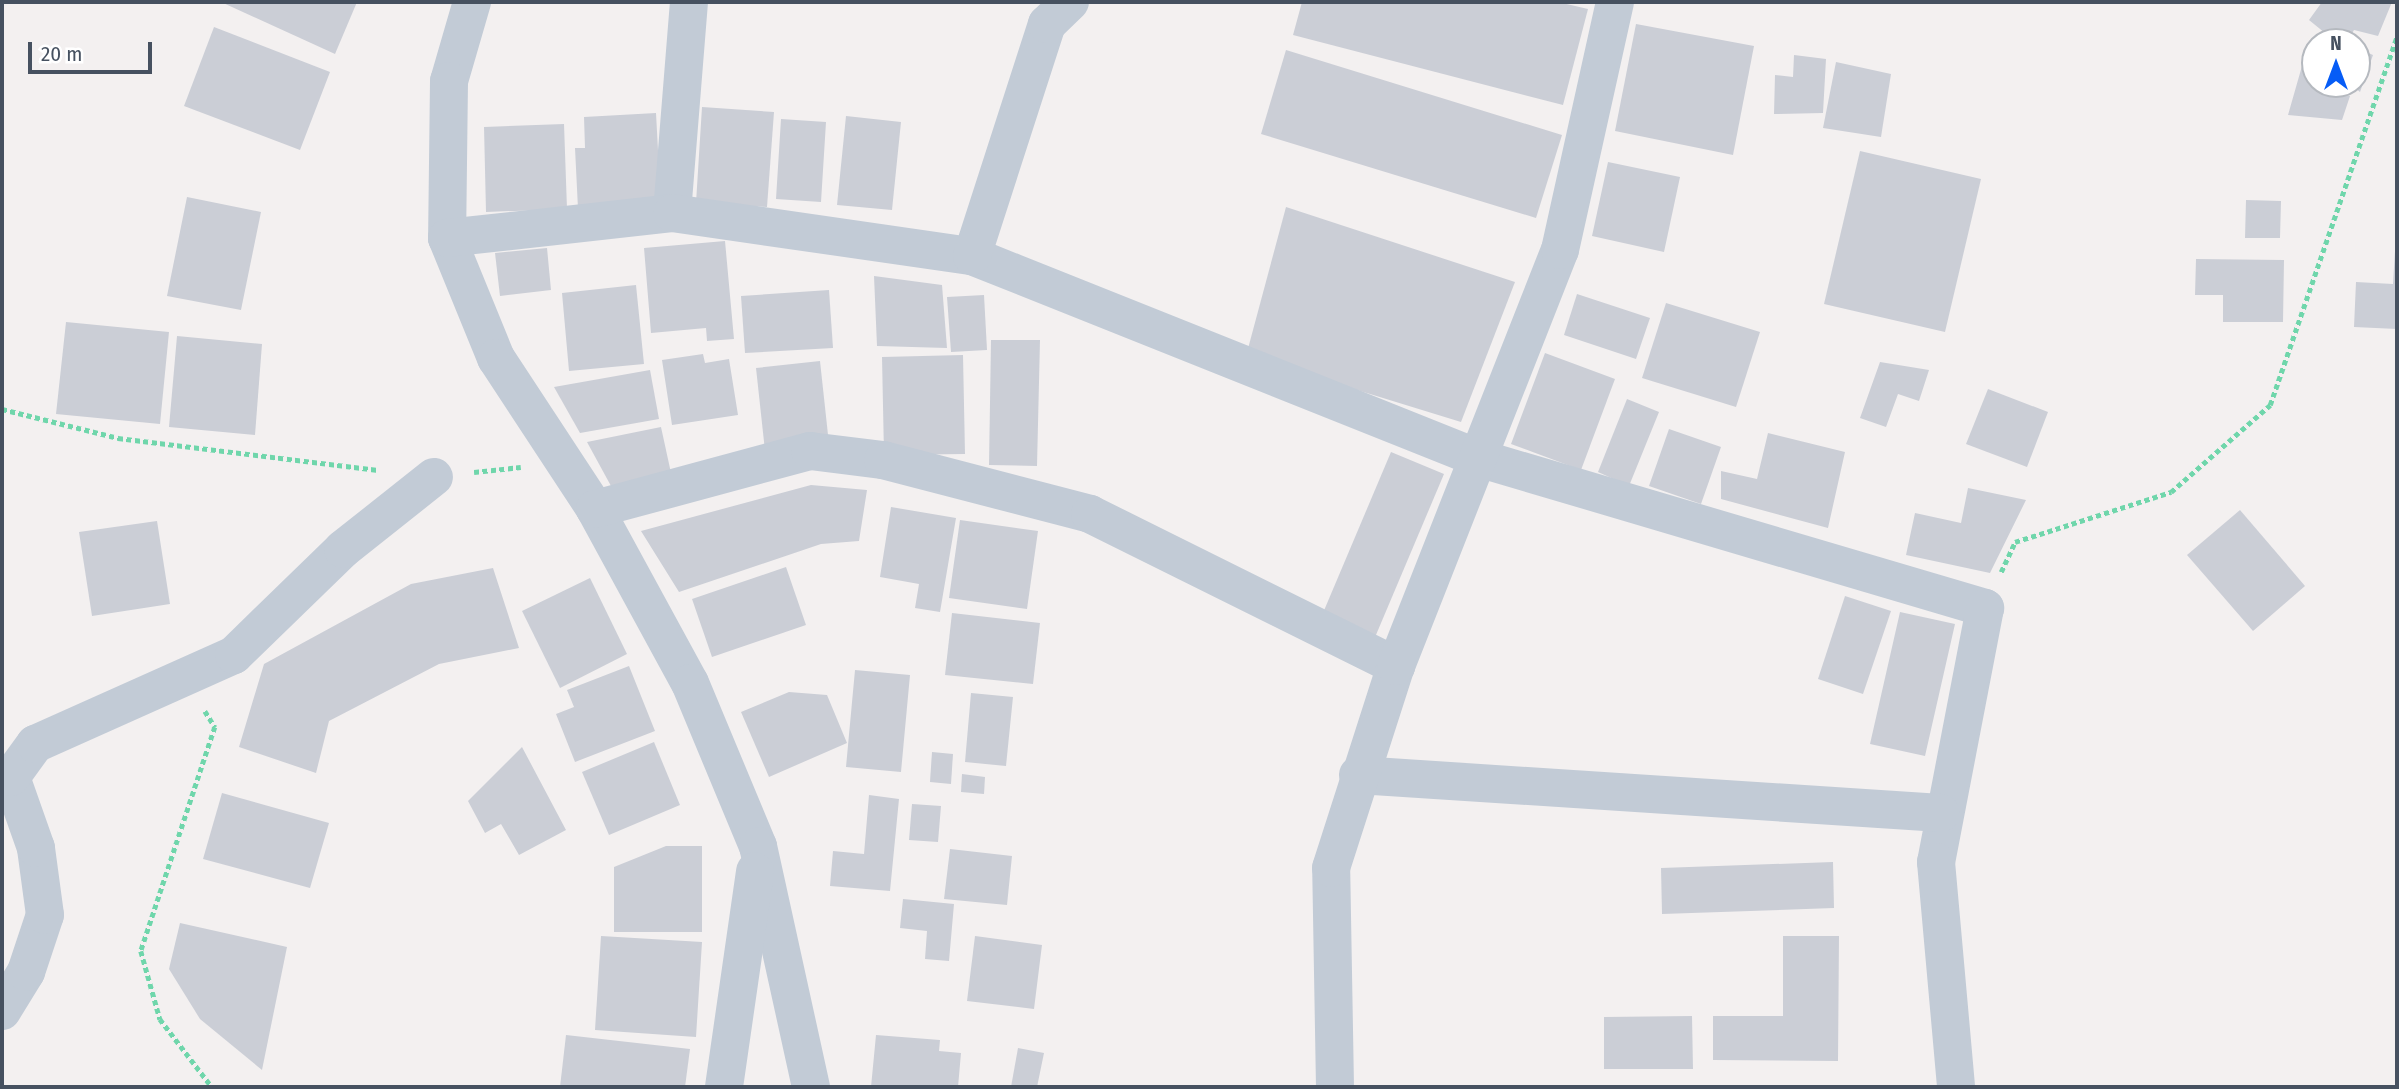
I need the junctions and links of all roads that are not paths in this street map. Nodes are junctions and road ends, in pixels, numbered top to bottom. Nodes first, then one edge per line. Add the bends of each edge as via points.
1 (472, 2) edge
2 (689, 2) edge
3 (1070, 2) edge
4 (1615, 2) edge
5 (672, 213) junction
6 (447, 237) junction
7 (972, 256) junction
8 (1478, 458) junction
9 (434, 477) road end
10 (595, 509) junction
11 (1396, 666) junction
12 (1358, 775) junction
13 (1941, 813) junction
14 (758, 846) junction
15 (2, 1011) edge
16 (724, 1087) edge
17 (811, 1087) edge
18 (1335, 1087) edge
19 (1956, 1087) edge

1 - 6 street via 449,81
2 - 5 street
3 - 7 street via 1048,24
4 - 8 street via 1560,250
5 - 6 street
5 - 7 street
6 - 10 street via 496,358
7 - 8 street
8 - 11 street
8 - 13 street via 1985,608
9 - 15 street via 343,548 233,655 35,744 11,777 36,848 45,915 26,972
10 - 11 street via 810,451 883,460 1090,514
10 - 14 street via 690,683
11 - 12 street
12 - 13 street
12 - 18 street via 1331,869
13 - 19 street via 1936,862
14 - 16 street
14 - 17 street

